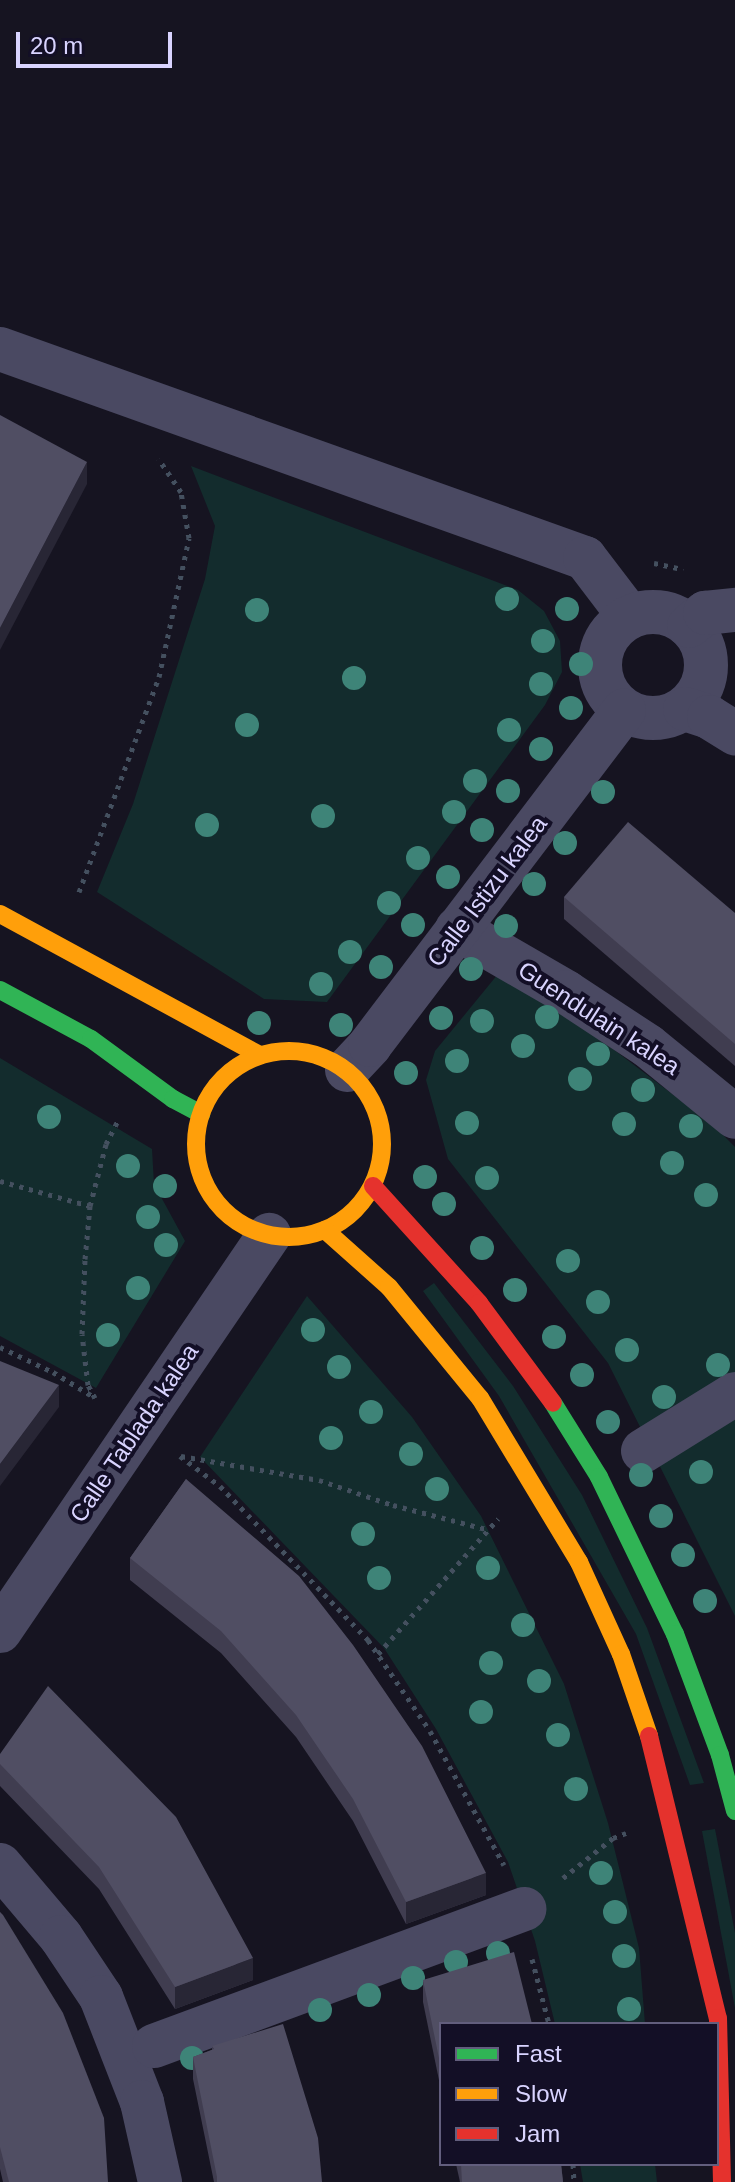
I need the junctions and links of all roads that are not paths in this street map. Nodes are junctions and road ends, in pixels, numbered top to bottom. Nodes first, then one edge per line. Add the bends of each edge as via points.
1 (0, 349) edge
2 (735, 610) edge
3 (630, 617) junction
4 (689, 626) junction
5 (685, 709) junction
6 (624, 710) junction
7 (735, 733) edge
8 (0, 914) edge
9 (457, 929) junction
10 (0, 990) edge
11 (260, 1055) junction
12 (347, 1070) junction
13 (201, 1114) junction
14 (735, 1117) edge
15 (373, 1186) junction
16 (325, 1230) junction
17 (269, 1235) junction
18 (735, 1394) edge
19 (643, 1451) dead end
20 (0, 1631) edge
21 (735, 1811) edge
22 (0, 1865) edge
23 (522, 1910) road end
24 (718, 2022) edge
25 (154, 2046) dead end
26 (719, 2059) edge
27 (160, 2182) edge
28 (722, 2182) edge

1 - 3 street via 585,558
2 - 4 street via 705,613
3 - 4 street via 661,612
3 - 6 street via 606,638 599,669 611,700
4 - 5 street via 699,638 706,668 704,683
5 - 6 street via 655,719
5 - 7 street
6 - 9 street, Calle Istizu kalea
8 - 11 street
9 - 12 street, Calle Istizu kalea
9 - 14 street, Guendulain kalea via 648,1046
10 - 13 street via 91,1039
11 - 12 street via 289,1050 320,1056
11 - 13 street via 234,1068 214,1088
12 - 15 street via 368,1094 381,1123 382,1156
13 - 17 street via 196,1144 201,1175 216,1202 240,1223
15 - 16 street via 345,1219
15 - 21 street via 479,1303 545,1391 599,1477 675,1634
16 - 17 street via 297,1237
16 - 24 street via 389,1287 480,1398 579,1562 621,1654 655,1752
17 - 20 street, Calle Tablada kalea
18 - 19 street
22 - 27 street via 61,1937 101,1997 142,2102
23 - 25 street
26 - 28 street

